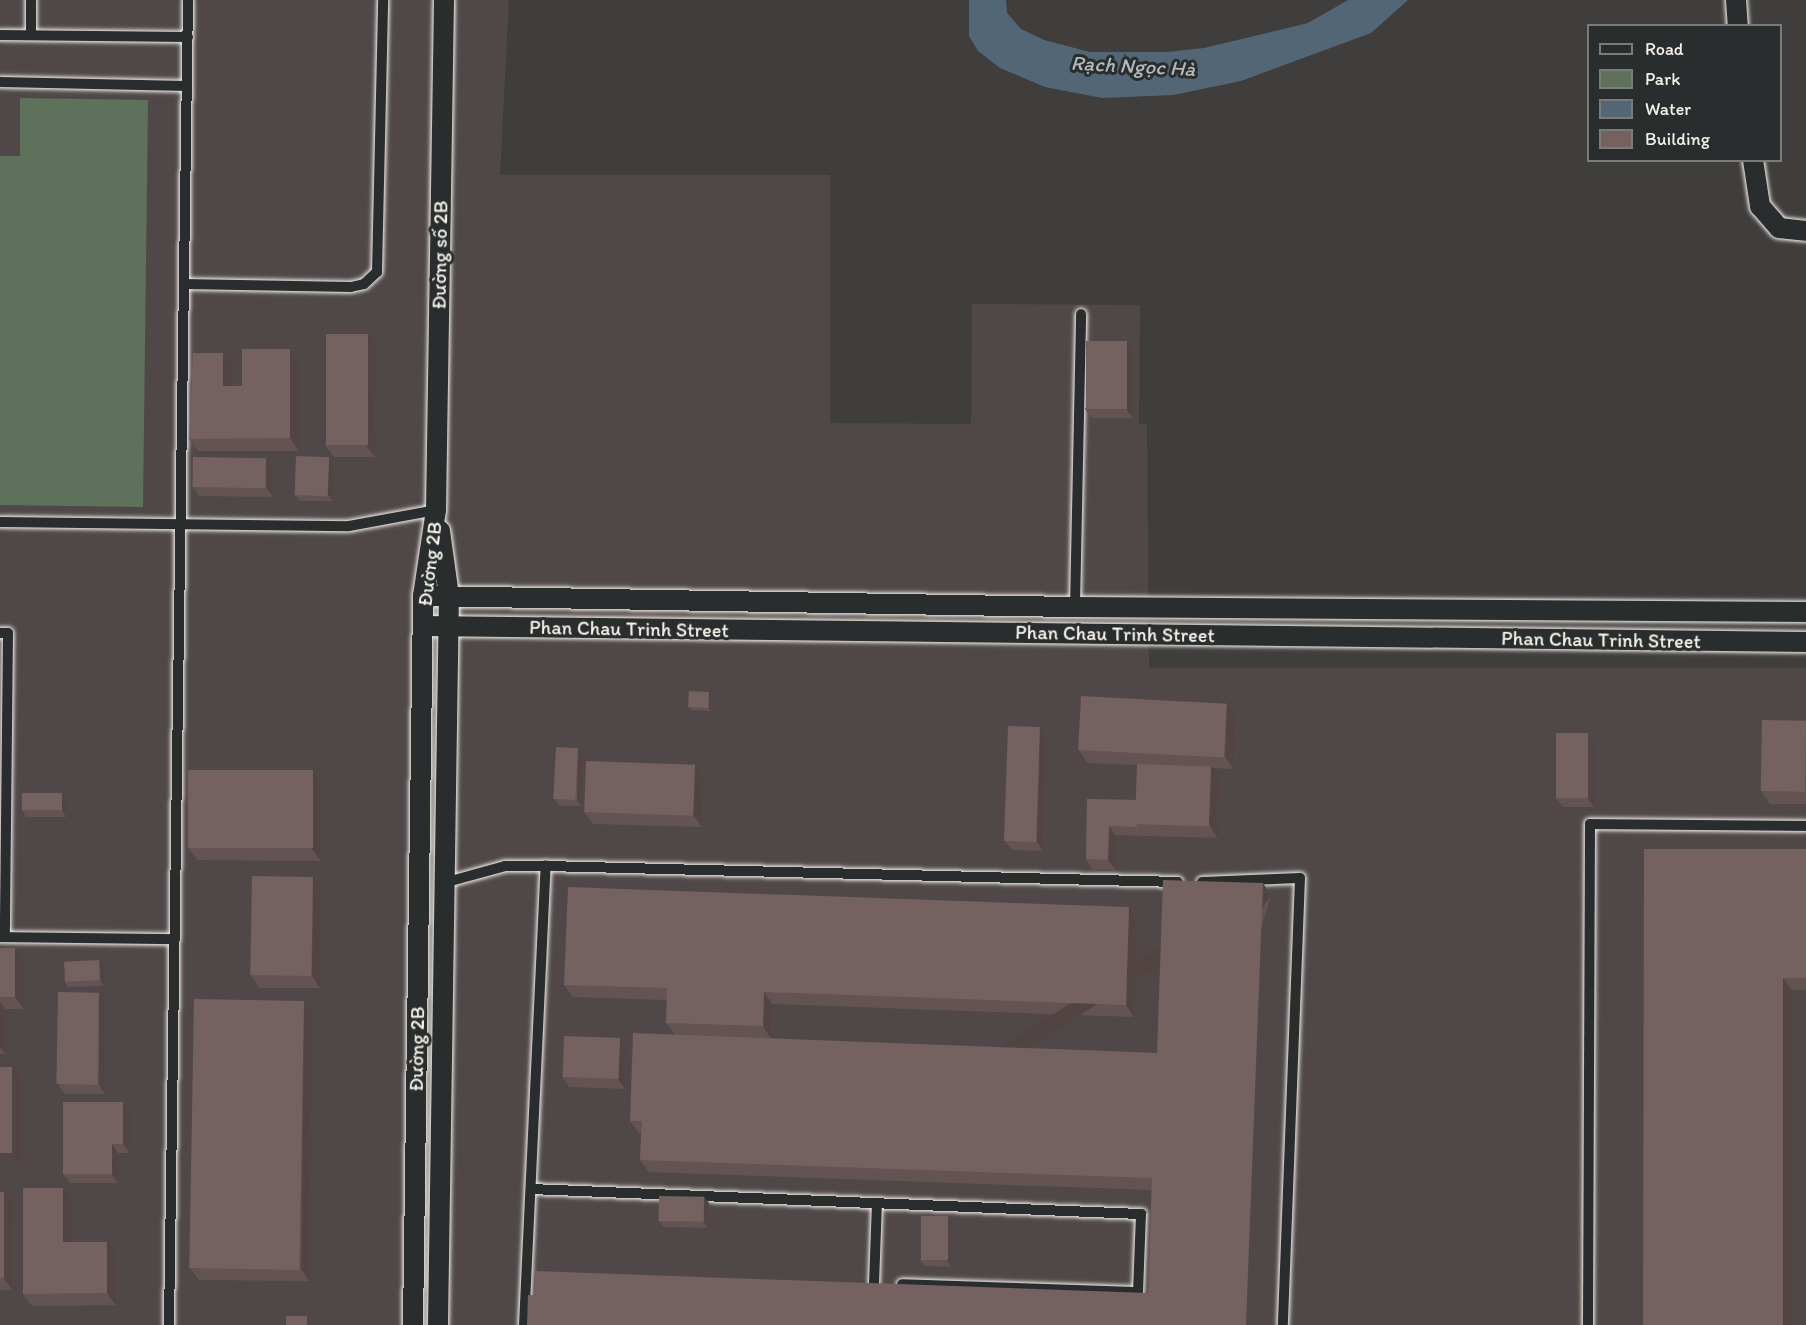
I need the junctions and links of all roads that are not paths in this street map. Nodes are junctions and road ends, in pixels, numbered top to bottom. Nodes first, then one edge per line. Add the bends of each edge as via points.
1 (31, 0) edge
2 (188, 0) edge
3 (383, 0) edge
4 (444, 0) edge
5 (1736, 0) edge
6 (1738, 24) edge
7 (0, 35) edge
8 (31, 35) junction
9 (188, 37) junction
10 (0, 82) edge
11 (187, 86) junction
12 (1752, 162) edge
13 (1806, 231) edge
14 (184, 284) junction
15 (1081, 314) dead end
16 (436, 510) junction
17 (0, 522) edge
18 (181, 524) junction
19 (423, 596) junction
20 (449, 596) junction
21 (1075, 607) junction
22 (1806, 612) edge
23 (423, 626) junction
24 (449, 627) junction
25 (0, 633) edge
26 (1806, 642) edge
27 (1806, 826) edge
28 (546, 866) junction
29 (447, 882) junction
30 (2, 937) edge
31 (175, 939) junction
32 (531, 1189) junction
33 (877, 1203) junction
34 (526, 1272) junction
35 (538, 1272) edge
36 (169, 1325) edge
37 (413, 1325) edge
38 (438, 1325) edge
39 (524, 1325) edge
40 (1283, 1325) edge
41 (1587, 1325) edge

1 - 8 lane
2 - 9 lane
3 - 14 lane via 377,272 364,284 351,287
4 - 16 street, Đường số 2B
5 - 6 street
7 - 8 lane
8 - 9 lane
9 - 11 lane
10 - 11 lane
11 - 14 lane
12 - 13 street via 1760,206 1779,228
14 - 18 lane
15 - 21 lane
16 - 18 lane via 349,526
16 - 19 street, Đường 2B
16 - 20 street, Đường 2B
17 - 18 lane
18 - 31 lane
19 - 20 street, Phan Chau Trinh Street
19 - 23 street, Đường 2B
20 - 21 street, Phan Chau Trinh Street
20 - 24 street, Đường 2B
21 - 22 street, Phan Chau Trinh Street
23 - 24 street, Phan Chau Trinh Street
23 - 37 street, Đường 2B
24 - 26 street, Phan Chau Trinh Street
24 - 29 street, Đường 2B
25 - 30 lane via 8,633
27 - 41 lane via 1590,824
28 - 29 lane via 505,866
28 - 32 lane
28 - 40 lane via 1105,883 1300,879
29 - 38 street, Đường 2B
30 - 31 lane
31 - 36 lane
32 - 33 lane
32 - 34 lane
33 - 33 lane via 869,1283 1138,1292 1141,1214
34 - 35 lane
34 - 39 lane

